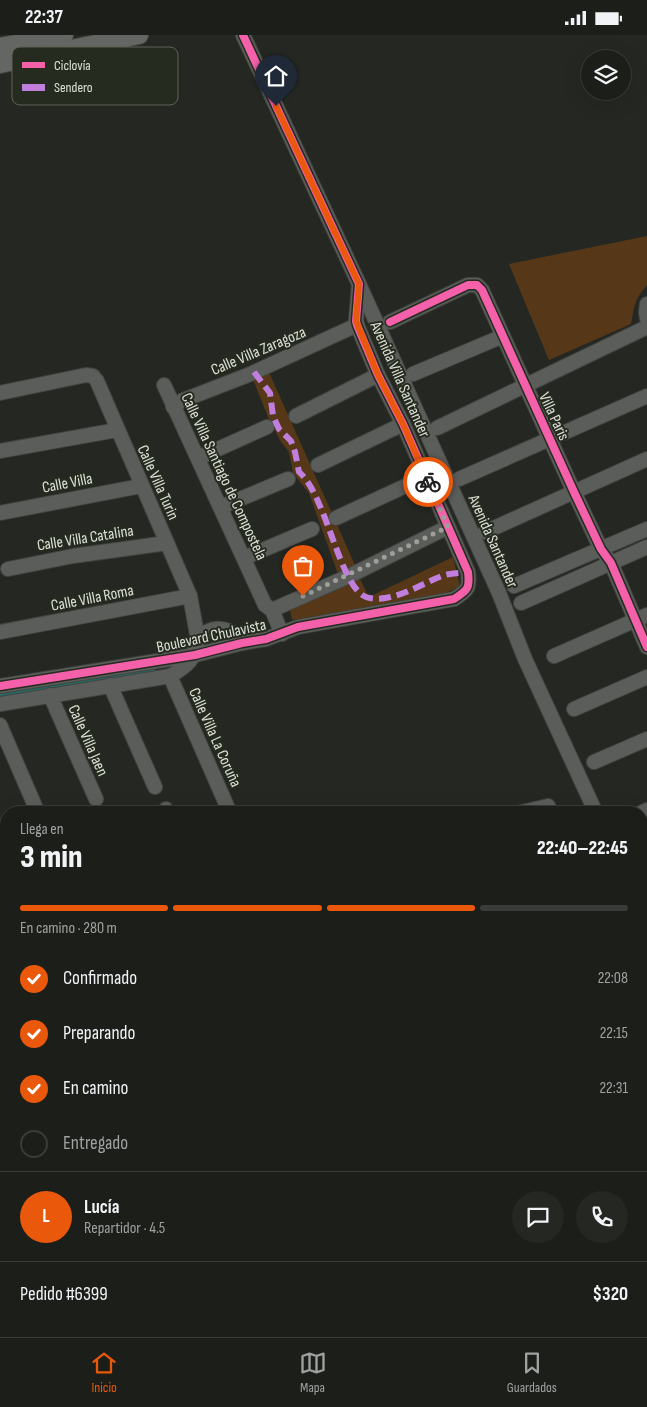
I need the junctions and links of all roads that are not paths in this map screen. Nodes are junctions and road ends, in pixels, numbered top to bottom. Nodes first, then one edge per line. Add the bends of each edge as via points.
1 (65, 35) edge
2 (139, 35) edge
3 (243, 35) edge
4 (0, 47) edge
5 (51, 47) edge
6 (82, 47) edge
7 (359, 284) junction
8 (647, 304) edge
9 (647, 319) edge
10 (390, 323) dead end
11 (357, 325) junction
12 (647, 327) edge
13 (503, 336) junction
14 (413, 374) dead end
15 (378, 375) junction
16 (164, 385) dead end
17 (526, 386) junction
18 (0, 393) edge
19 (647, 396) edge
20 (173, 407) junction
21 (296, 416) dead end
22 (403, 424) junction
23 (267, 427) dead end
24 (437, 427) dead end
25 (117, 430) junction
26 (551, 440) junction
27 (0, 451) edge
28 (198, 458) junction
29 (647, 459) edge
30 (318, 465) dead end
31 (425, 477) junction
32 (288, 479) dead end
33 (459, 479) dead end
34 (141, 485) junction
35 (574, 492) junction
36 (221, 507) junction
37 (0, 513) edge
38 (336, 518) dead end
39 (448, 527) junction
40 (312, 529) dead end
41 (647, 529) edge
42 (485, 532) dead end
43 (168, 543) junction
44 (647, 547) edge
45 (601, 549) junction
46 (244, 558) junction
47 (611, 563) junction
48 (8, 569) dead end
49 (514, 587) dead end
50 (454, 599) joint
51 (191, 600) junction
52 (521, 603) dead end
53 (272, 610) junction
54 (641, 618) edge
55 (212, 629) junction
56 (0, 632) edge
57 (282, 634) junction
58 (198, 640) junction
59 (242, 643) junction
60 (647, 647) edge
61 (195, 655) junction
62 (554, 656) dead end
63 (170, 676) junction
64 (647, 677) edge
65 (110, 685) junction
66 (0, 686) edge
67 (50, 695) junction
68 (0, 704) edge
69 (574, 709) dead end
70 (0, 725) edge
71 (647, 739) edge
72 (594, 762) dead end
73 (155, 787) dead end
74 (96, 799) dead end
75 (35, 806) edge
76 (227, 806) edge
77 (593, 806) edge

1 - 4 main road
1 - 5 street
2 - 6 main road
3 - 7 street, Avenida Villa Santander
7 - 11 street, Avenida Villa Santander
7 - 77 street, Avenida Santander
8 - 9 street
10 - 13 street, Villa Paris via 468,285 477,285 482,289
11 - 15 street, Avenida Villa Santander
11 - 20 street, Calle Villa Zaragoza
12 - 17 street
13 - 14 street
13 - 17 street, Villa Paris
15 - 21 street
15 - 22 street, Avenida Villa Santander
16 - 20 street, Calle Villa Santiago de Compostela
17 - 24 street
17 - 26 street, Villa Paris
18 - 25 street, Calle Villa Turin via 93,376
19 - 26 street
20 - 28 street, Calle Villa Santiago de Compostela
22 - 30 street
22 - 31 street, Avenida Villa Santander
23 - 28 street
25 - 27 street
25 - 34 street, Calle Villa Turin
26 - 33 street
26 - 35 street, Villa Paris
28 - 36 street, Calle Villa Santiago de Compostela
29 - 35 street
31 - 38 street
31 - 39 street, Avenida Villa Santander
32 - 36 street
34 - 37 street, Calle Villa
34 - 43 street, Calle Villa Turin
35 - 42 street
35 - 45 street, Villa Paris
36 - 46 street, Calle Villa Santiago de Compostela
39 - 50 street, Avenida Villa Santander via 470,583 466,591
39 - 53 street
40 - 46 street
41 - 45 street
43 - 48 street, Calle Villa Catalina
43 - 51 street, Calle Villa Turin
44 - 47 street
45 - 47 street, Villa Paris
45 - 49 street
46 - 53 street, Calle Villa Santiago de Compostela via 265,605
47 - 52 street
47 - 54 street, Villa Paris
50 - 57 street, Boulevard Chulavista via 298,627
51 - 55 street, Calle Villa Turin
51 - 56 street, Calle Villa Roma
51 - 58 street, Calle Villa Turin
53 - 57 street, Calle Villa Santiago de Compostela
54 - 60 street, Villa Paris
54 - 62 street
55 - 58 street, Boulevard Chulavista
55 - 59 street, Boulevard Chulavista via 232,631
57 - 59 street, Boulevard Chulavista
58 - 61 street, Boulevard Chulavista
59 - 61 street, Boulevard Chulavista
61 - 63 street, Boulevard Chulavista
61 - 66 street, Boulevard Chulavista
63 - 65 street, Boulevard Chulavista
63 - 76 street, Calle Villa La Coruña
64 - 69 street
65 - 67 street, Boulevard Chulavista
65 - 73 street
67 - 68 street, Boulevard Chulavista
67 - 74 street, Calle Villa Jaen
70 - 75 street
71 - 72 street

